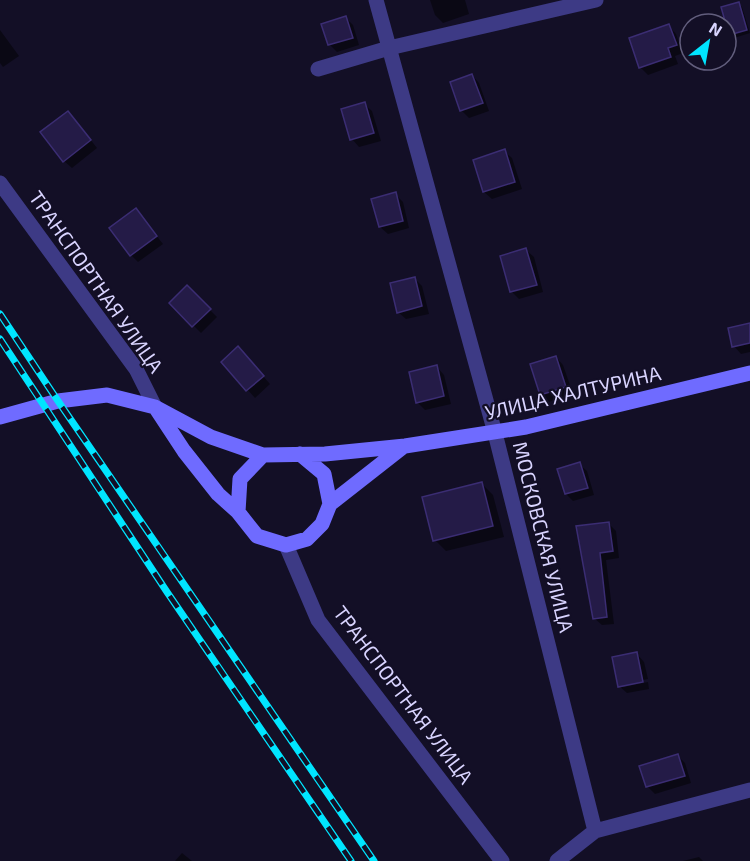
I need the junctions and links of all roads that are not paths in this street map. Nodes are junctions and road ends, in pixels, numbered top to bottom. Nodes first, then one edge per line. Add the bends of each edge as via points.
1 (376, 0) edge
2 (596, 0) edge
3 (389, 48) junction
4 (318, 69) dead end
5 (0, 183) edge
6 (750, 374) edge
7 (155, 407) junction
8 (0, 417) edge
9 (495, 433) junction
10 (405, 446) junction
11 (300, 454) junction
12 (263, 455) junction
13 (330, 504) junction
14 (238, 512) junction
15 (286, 545) junction
16 (750, 790) edge
17 (595, 831) junction
18 (502, 861) edge
19 (557, 861) edge

1 - 3 street, МОСКОВСКАЯ УЛИЦА
2 - 3 street
3 - 4 street
3 - 9 street, МОСКОВСКАЯ УЛИЦА
5 - 7 street, ТРАНСПОРТНАЯ УЛИЦА via 136,369
6 - 9 main road, УЛИЦА ХАЛТУРИНА
7 - 8 main road via 107,395 58,401
7 - 12 main road via 211,437
7 - 14 main road via 184,451 218,494
9 - 10 main road, УЛИЦА ХАЛТУРИНА
9 - 17 street, МОСКОВСКАЯ УЛИЦА
10 - 11 main road, УЛИЦА ХАЛТУРИНА
10 - 13 main road
11 - 12 main road
11 - 13 main road via 324,474
12 - 14 main road via 240,478
13 - 15 main road via 322,524 307,539
14 - 15 main road via 256,536
15 - 18 street, ТРАНСПОРТНАЯ УЛИЦА via 318,620
16 - 17 street
17 - 19 street

